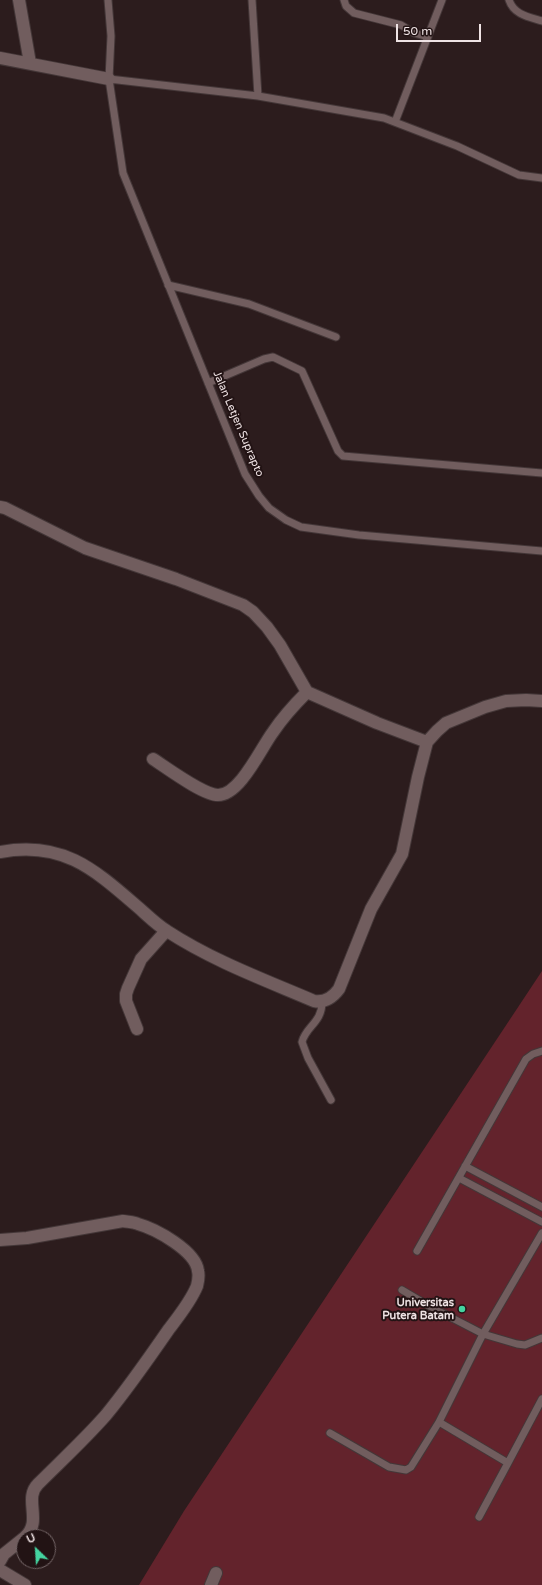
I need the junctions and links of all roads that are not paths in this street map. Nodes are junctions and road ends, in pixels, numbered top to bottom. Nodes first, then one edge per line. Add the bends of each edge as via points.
1 (19, 0) edge
2 (108, 0) edge
3 (252, 0) edge
4 (344, 0) edge
5 (442, 0) edge
6 (509, 0) edge
7 (542, 21) edge
8 (428, 37) junction
9 (0, 58) edge
10 (30, 63) junction
11 (109, 80) junction
12 (258, 96) junction
13 (395, 122) junction
14 (542, 178) edge
15 (168, 285) junction
16 (336, 336) dead end
17 (208, 383) junction
18 (542, 473) edge
19 (0, 507) edge
20 (542, 551) edge
21 (307, 692) junction
22 (542, 700) edge
23 (427, 742) junction
24 (154, 759) dead end
25 (0, 852) edge
26 (166, 931) junction
27 (322, 1002) junction
28 (137, 1029) dead end
29 (542, 1051) edge
30 (331, 1100) dead end
31 (465, 1166) junction
32 (459, 1178) junction
33 (542, 1207) edge
34 (542, 1222) edge
35 (542, 1233) edge
36 (0, 1240) edge
37 (417, 1251) dead end
38 (402, 1290) dead end
39 (483, 1334) junction
40 (542, 1338) edge
41 (542, 1399) edge
42 (439, 1422) junction
43 (330, 1433) dead end
44 (508, 1463) junction
45 (479, 1517) dead end
46 (31, 1529) edge
47 (16, 1544) edge
48 (0, 1567) edge
49 (216, 1573) dead end
50 (25, 1585) edge
51 (211, 1585) edge

1 - 10 street
2 - 11 lane, Jalan Letjen Suprapto via 111,36
3 - 12 lane
4 - 8 lane via 346,6 354,13 401,25 414,33
5 - 8 lane
6 - 7 lane via 521,15
8 - 13 lane
9 - 10 street
10 - 11 street
11 - 12 lane
11 - 15 lane, Jalan Letjen Suprapto via 122,173
12 - 13 lane
13 - 14 lane via 519,175
15 - 16 lane via 249,304
15 - 17 lane, Jalan Letjen Suprapto
17 - 18 lane via 273,357 302,371 338,451 343,456
17 - 20 lane, Jalan Letjen Suprapto via 245,474 259,496 270,508 301,528
19 - 21 street via 85,548 243,605 258,617 280,645
21 - 23 street
21 - 24 street via 272,733 248,771 224,794 205,791
22 - 23 street via 506,701 485,707 446,723
23 - 27 street via 402,854 371,909 339,989
25 - 26 street via 54,852 90,867
26 - 27 street via 226,964 314,1001
26 - 28 street via 141,959 126,994 126,1002
27 - 30 lane via 317,1021 302,1042
29 - 31 lane via 526,1059
31 - 32 lane
31 - 33 lane
32 - 34 lane
32 - 37 lane
35 - 39 lane
36 - 46 street via 27,1238 123,1221 138,1224 169,1239 197,1263 198,1272 197,1285 151,1357 106,1415 35,1488
38 - 39 lane
39 - 40 lane via 525,1345
39 - 42 lane
41 - 44 lane
42 - 43 lane via 412,1467 406,1470 389,1467
42 - 44 lane
44 - 45 lane
47 - 48 street via 4,1554
48 - 50 street
49 - 51 street

